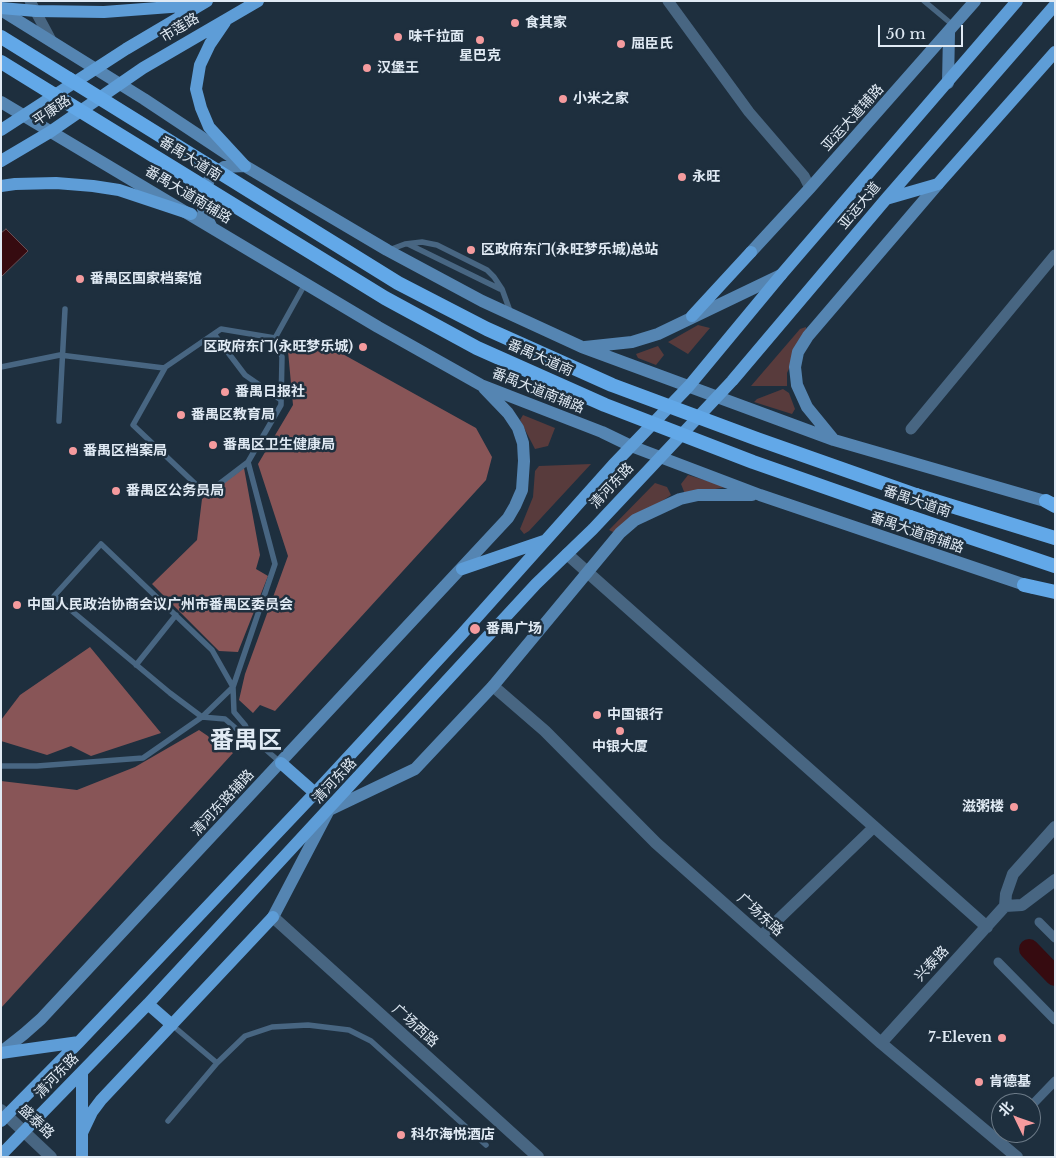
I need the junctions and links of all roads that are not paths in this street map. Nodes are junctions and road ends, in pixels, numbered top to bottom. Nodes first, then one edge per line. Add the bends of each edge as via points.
1 (258, 1) edge
2 (668, 1) edge
3 (924, 1) edge
4 (975, 1) edge
5 (1017, 1) edge
6 (203, 3) edge
7 (1055, 5) edge
8 (33, 6) edge
9 (1, 9) edge
10 (227, 18) junction
11 (952, 30) junction
12 (1, 37) edge
13 (52, 42) junction
14 (1055, 52) edge
15 (1, 62) edge
16 (96, 70) junction
17 (948, 83) junction
18 (119, 84) junction
19 (1, 102) edge
20 (24, 116) junction
21 (1, 130) edge
22 (50, 132) junction
23 (1, 162) edge
24 (245, 166) junction
25 (938, 184) junction
26 (1, 186) edge
27 (810, 188) junction
28 (886, 199) junction
29 (191, 214) junction
30 (211, 226) junction
31 (408, 244) junction
32 (387, 250) junction
33 (1055, 255) edge
34 (781, 275) junction
35 (305, 284) junction
36 (502, 289) junction
37 (66, 309) dead end
38 (511, 315) junction
39 (692, 316) junction
40 (214, 334) junction
41 (275, 338) junction
42 (582, 347) junction
43 (63, 355) junction
44 (1, 367) edge
45 (165, 368) junction
46 (481, 385) junction
47 (689, 386) junction
48 (717, 397) junction
49 (281, 400) junction
50 (662, 416) joint
51 (59, 421) dead end
52 (688, 426) joint
53 (911, 429) dead end
54 (834, 440) junction
55 (631, 446) junction
56 (660, 456) junction
57 (248, 462) junction
58 (760, 495) junction
59 (1052, 504) edge
60 (1055, 538) edge
61 (546, 541) junction
62 (567, 554) junction
63 (1055, 566) edge
64 (462, 570) junction
65 (586, 573) junction
66 (1024, 585) junction
67 (1055, 592) edge
68 (1055, 596) edge
69 (176, 615) junction
70 (136, 665) junction
71 (493, 686) junction
72 (233, 687) junction
73 (202, 717) junction
74 (250, 736) junction
75 (281, 763) junction
76 (1, 766) edge
77 (314, 793) junction
78 (329, 810) junction
79 (874, 827) junction
80 (1055, 827) edge
81 (1055, 880) edge
82 (1006, 906) junction
83 (273, 918) junction
84 (1038, 922) dead end
85 (988, 927) junction
86 (761, 936) junction
87 (1055, 938) edge
88 (998, 962) dead end
89 (148, 1004) junction
90 (1055, 1020) edge
91 (172, 1025) junction
92 (79, 1042) junction
93 (882, 1043) junction
94 (1, 1052) edge
95 (217, 1063) junction
96 (82, 1072) junction
97 (1055, 1081) edge
98 (1041, 1096) edge
99 (3, 1115) edge
100 (168, 1121) dead end
101 (24, 1131) junction
102 (82, 1133) junction
103 (486, 1145) dead end
104 (1, 1155) edge
105 (51, 1157) edge
106 (82, 1157) edge
107 (538, 1157) edge
108 (1017, 1157) edge

1 - 10 main road, 市莲路
2 - 27 street via 749,112 804,176
3 - 11 lane
4 - 11 main road, 亚运大道辅路
5 - 17 main road, 亚运大道
6 - 8 main road via 104,12
6 - 16 main road, 市莲路
7 - 28 main road, 亚运大道
8 - 9 main road
8 - 13 street
9 - 13 main road
10 - 18 main road, 市莲路
10 - 24 main road via 200,65 196,89 210,127
11 - 17 main road
11 - 27 main road, 亚运大道辅路
12 - 60 highway, 番禺大道南, bridge via 398,283 487,329 612,385 757,439 916,495
13 - 16 main road
14 - 25 main road
15 - 63 highway, 番禺大道南, bridge via 385,298 477,348 605,405 753,462
16 - 18 main road
16 - 20 main road, 平康路
17 - 34 main road, 亚运大道
18 - 22 main road, 平康路
18 - 24 main road
19 - 20 main road, 番禺大道南辅路
20 - 21 main road, 平康路
20 - 22 main road, 番禺大道南辅路
22 - 23 main road, 平康路
22 - 29 main road, 番禺大道南辅路
24 - 30 main road via 224,168 209,180 203,194 203,209
24 - 32 main road
25 - 28 main road
25 - 54 main road via 808,336 798,352 797,386 807,407
26 - 29 main road via 51,183 93,186 119,190
27 - 39 main road, 亚运大道辅路
28 - 48 main road, 亚运大道
29 - 30 main road, 番禺大道南辅路
30 - 35 main road, 番禺大道南辅路
31 - 32 lane
31 - 36 lane
31 - 36 lane via 422,242 441,247 487,270
32 - 38 main road
33 - 53 street
34 - 39 main road
34 - 47 main road, 亚运大道
35 - 41 lane
35 - 46 main road, 番禺大道南辅路
36 - 38 lane
37 - 43 lane
38 - 42 main road
39 - 42 main road via 658,334 632,342
40 - 41 lane via 221,329
40 - 45 lane
40 - 49 lane via 245,375
41 - 49 lane via 282,357
42 - 47 main road
43 - 44 lane
43 - 45 lane
43 - 51 lane
45 - 57 lane via 133,425 206,494
46 - 55 main road, 番禺大道南辅路
46 - 64 main road, 清河东路辅路 via 518,428 524,476 522,490 508,518
47 - 48 main road
47 - 50 main road, 亚运大道
48 - 52 main road, 亚运大道
48 - 54 main road
49 - 57 lane
50 - 55 main road, 清河东路
52 - 56 main road, 清河东路
54 - 59 main road
55 - 56 main road, 番禺大道南辅路
55 - 61 main road, 清河东路
56 - 58 main road, 番禺大道南辅路
56 - 62 main road, 清河东路
57 - 72 lane via 275,564
58 - 65 main road via 698,495 652,511 620,533
58 - 66 main road, 番禺大道南辅路
61 - 64 main road
61 - 77 main road, 清河东路
62 - 65 street
62 - 78 main road, 清河东路
64 - 75 main road, 清河东路辅路
65 - 71 main road
65 - 79 street
66 - 67 highway
66 - 68 main road, 番禺大道南辅路
69 - 70 lane
69 - 70 lane via 101,544 54,596
69 - 72 lane via 212,650
70 - 73 lane
71 - 78 main road via 414,769
71 - 86 street, 广场东路 via 545,731 656,843
72 - 73 lane
72 - 74 lane via 234,712
73 - 74 lane via 225,719
73 - 76 lane via 143,758
74 - 75 lane
75 - 77 main road
75 - 94 main road, 清河东路辅路 via 41,1019
77 - 92 main road, 清河东路
78 - 83 main road
78 - 89 main road, 清河东路
79 - 85 street
79 - 86 street
80 - 82 street via 1013,874 1006,894
81 - 82 street via 1022,905
82 - 85 street, 兴泰路
83 - 91 main road
83 - 107 street, 广场西路
84 - 87 street
85 - 93 street, 兴泰路
86 - 93 street, 广场东路
88 - 90 street
89 - 91 main road
89 - 96 main road, 清河东路
91 - 95 lane
91 - 102 main road via 101,1100
92 - 94 main road
92 - 99 main road, 清河东路
93 - 108 street, 广场东路
95 - 100 lane
95 - 103 lane via 246,1036 272,1027 308,1025 349,1030 371,1041
96 - 101 main road, 清河东路
96 - 102 main road
97 - 98 street
99 - 101 street, 盛泰路
101 - 104 main road, 清河东路
101 - 105 street, 盛泰路
102 - 106 main road

